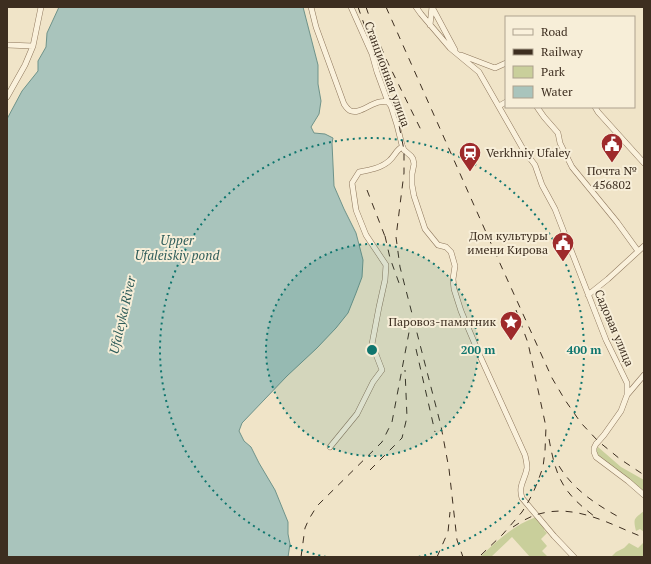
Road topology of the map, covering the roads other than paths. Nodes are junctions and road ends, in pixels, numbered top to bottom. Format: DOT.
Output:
graph roads {
  1 [pos="41,7"];
  2 [pos="310,7"];
  3 [pos="351,7"];
  4 [pos="416,7"];
  5 [pos="432,7"];
  6 [pos="430,25"];
  7 [pos="7,45"];
  8 [pos="32,46"];
  9 [pos="456,53"];
  10 [pos="505,63"];
  11 [pos="7,96"];
  12 [pos="388,102"];
  13 [pos="505,103"];
  14 [pos="499,106"];
  15 [pos="538,108"];
  16 [pos="596,108"];
  17 [pos="402,147"];
  18 [pos="644,163"];
  19 [pos="644,246"];
  20 [pos="638,251"];
  21 [pos="588,295"];
  22 [pos="644,375"];
  23 [pos="627,395"];
  24 [pos="330,447"];
  25 [pos="644,495"];
  26 [pos="574,557"];
  1 -- 8 [label="street"];
  2 -- 12 [label="street"];
  3 -- 12 [label="street, Станционная улица"];
  4 -- 6 [label="street, Садовая улица"];
  5 -- 6 [label="street"];
  5 -- 9 [label="street"];
  6 -- 9 [label="street, Садовая улица"];
  7 -- 8 [label="street"];
  8 -- 11 [label="street"];
  9 -- 10 [label="street"];
  9 -- 14 [label="street, Садовая улица"];
  12 -- 17 [label="street, Станционная улица"];
  13 -- 14 [label="street"];
  14 -- 21 [label="street, Садовая улица"];
  15 -- 20 [label="street"];
  16 -- 18 [label="street"];
  17 -- 24 [label="street"];
  17 -- 26 [label="street, Станционная улица"];
  19 -- 20 [label="street"];
  20 -- 21 [label="street"];
  21 -- 23 [label="street, Садовая улица"];
  22 -- 23 [label="street"];
  23 -- 25 [label="street"];
}
